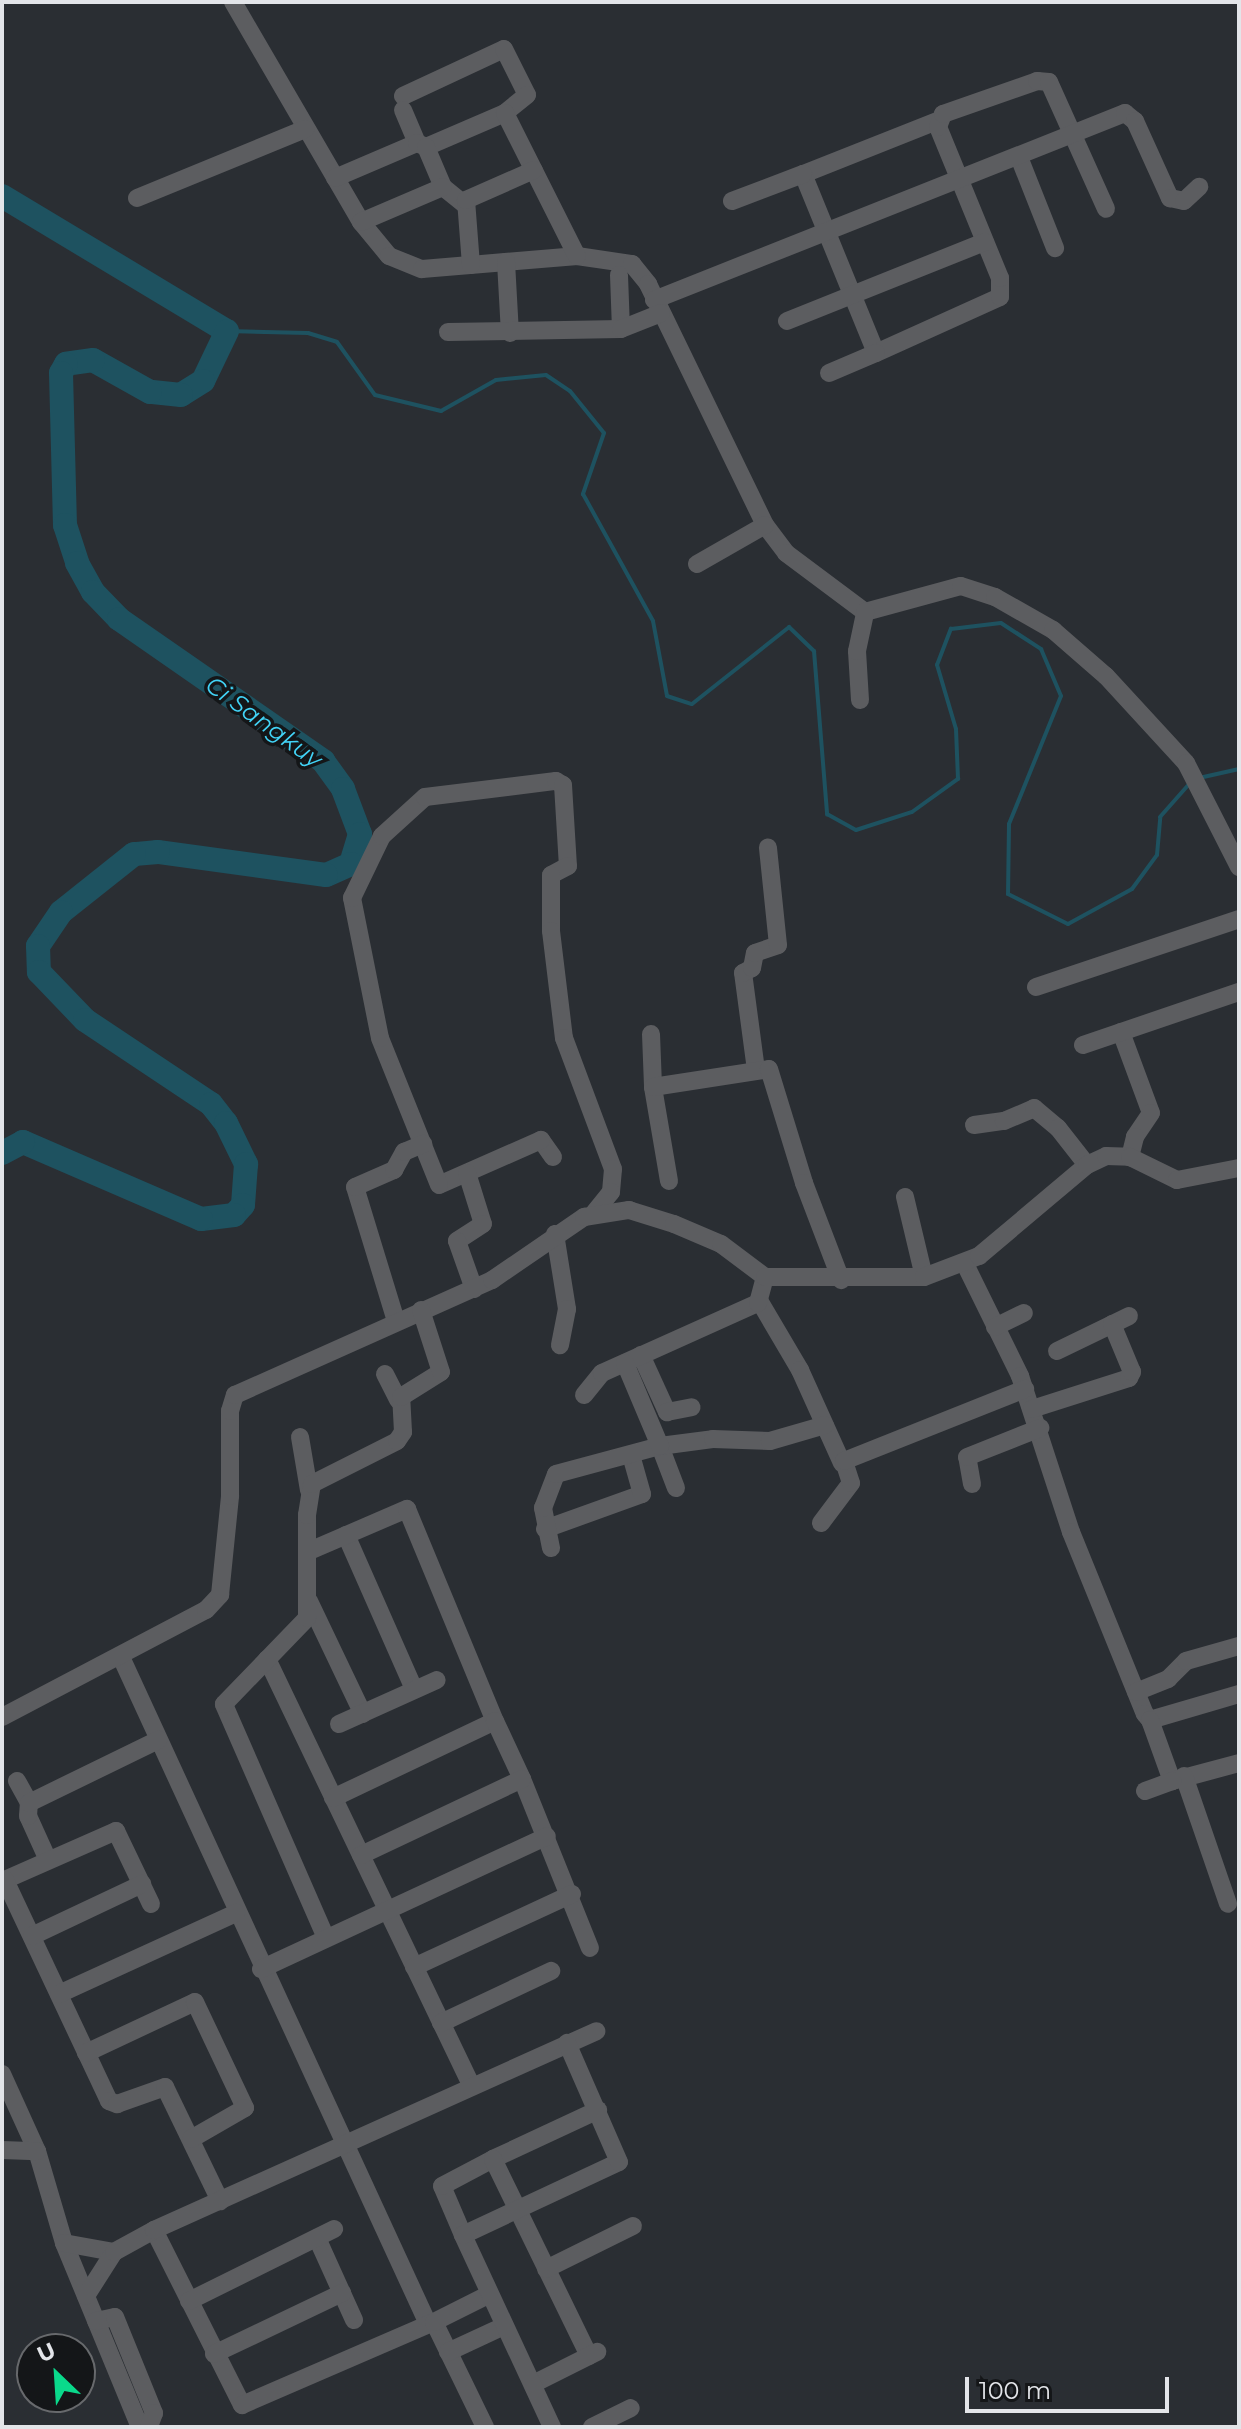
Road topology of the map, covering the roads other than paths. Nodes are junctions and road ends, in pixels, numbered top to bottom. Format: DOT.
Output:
graph roads {
  1 [pos="233,2"];
  2 [pos="505,113"];
  3 [pos="937,121"];
  4 [pos="305,129"];
  5 [pos="1076,134"];
  6 [pos="422,145"];
  7 [pos="1019,157"];
  8 [pos="534,170"];
  9 [pos="803,174"];
  10 [pos="335,178"];
  11 [pos="963,179"];
  12 [pos="443,187"];
  13 [pos="1199,187"];
  14 [pos="137,198"];
  15 [pos="732,201"];
  16 [pos="465,205"];
  17 [pos="1106,209"];
  18 [pos="361,222"];
  19 [pos="830,234"];
  20 [pos="985,242"];
  21 [pos="1055,248"];
  22 [pos="577,256"];
  23 [pos="506,262"];
  24 [pos="471,265"];
  25 [pos="619,275"];
  26 [pos="851,294"];
  27 [pos="658,306"];
  28 [pos="787,321"];
  29 [pos="621,329"];
  30 [pos="448,332"];
  31 [pos="510,333"];
  32 [pos="876,353"];
  33 [pos="829,373"];
  34 [pos="765,525"];
  35 [pos="697,564"];
  36 [pos="865,612"];
  37 [pos="860,700"];
  38 [pos="768,848"];
  39 [pos="1238,864"];
  40 [pos="1239,919"];
  41 [pos="1036,987"];
  42 [pos="1239,992"];
  43 [pos="1121,1032"];
  44 [pos="651,1034"];
  45 [pos="1083,1045"];
  46 [pos="756,1070"];
  47 [pos="653,1087"];
  48 [pos="974,1125"];
  49 [pos="423,1144"];
  50 [pos="1126,1155"];
  51 [pos="553,1157"];
  52 [pos="1087,1165"];
  53 [pos="1239,1168"];
  54 [pos="467,1173"];
  55 [pos="669,1181"];
  56 [pos="905,1197"];
  57 [pos="595,1212"];
  58 [pos="555,1234"];
  59 [pos="965,1264"];
  60 [pos="765,1277"];
  61 [pos="924,1277"];
  62 [pos="841,1280"];
  63 [pos="474,1289"];
  64 [pos="760,1302"];
  65 [pos="421,1310"];
  66 [pos="1024,1313"];
  67 [pos="1129,1316"];
  68 [pos="396,1321"];
  69 [pos="1112,1324"];
  70 [pos="995,1327"];
  71 [pos="560,1345"];
  72 [pos="1057,1351"];
  73 [pos="633,1359"];
  74 [pos="385,1374"];
  75 [pos="1025,1389"];
  76 [pos="584,1395"];
  77 [pos="398,1400"];
  78 [pos="692,1407"];
  79 [pos="1032,1409"];
  80 [pos="825,1425"];
  81 [pos="1040,1428"];
  82 [pos="300,1437"];
  83 [pos="660,1446"];
  84 [pos="631,1455"];
  85 [pos="842,1463"];
  86 [pos="972,1484"];
  87 [pos="676,1488"];
  88 [pos="309,1490"];
  89 [pos="821,1523"];
  90 [pos="545,1529"];
  91 [pos="346,1535"];
  92 [pos="551,1548"];
  93 [pos="307,1552"];
  94 [pos="309,1601"];
  95 [pos="1239,1646"];
  96 [pos="121,1657"];
  97 [pos="267,1659"];
  98 [pos="437,1680"];
  99 [pos="414,1689"];
  100 [pos="1136,1692"];
  101 [pos="1239,1694"];
  102 [pos="363,1714"];
  103 [pos="2,1717"];
  104 [pos="1150,1720"];
  105 [pos="495,1721"];
  106 [pos="339,1724"];
  107 [pos="158,1740"];
  108 [pos="1239,1763"];
  109 [pos="1178,1778"];
  110 [pos="522,1779"];
  111 [pos="17,1781"];
  112 [pos="1145,1791"];
  113 [pos="333,1798"];
  114 [pos="29,1803"];
  115 [pos="547,1836"];
  116 [pos="361,1855"];
  117 [pos="48,1860"];
  118 [pos="4,1877"];
  119 [pos="142,1884"];
  120 [pos="572,1894"];
  121 [pos="151,1904"];
  122 [pos="1228,1904"];
  123 [pos="387,1909"];
  124 [pos="236,1913"];
  125 [pos="32,1936"];
  126 [pos="326,1938"];
  127 [pos="590,1948"];
  128 [pos="414,1967"];
  129 [pos="261,1969"];
  130 [pos="551,1971"];
  131 [pos="59,1994"];
  132 [pos="441,2023"];
  133 [pos="596,2031"];
  134 [pos="567,2043"];
  135 [pos="86,2053"];
  136 [pos="2,2074"];
  137 [pos="472,2086"];
  138 [pos="598,2110"];
  139 [pos="191,2139"];
  140 [pos="345,2143"];
  141 [pos="2,2150"];
  142 [pos="37,2151"];
  143 [pos="493,2159"];
  144 [pos="220,2201"];
  145 [pos="520,2212"];
  146 [pos="633,2226"];
  147 [pos="334,2229"];
  148 [pos="154,2230"];
  149 [pos="463,2235"];
  150 [pos="317,2238"];
  151 [pos="64,2243"];
  152 [pos="114,2252"];
  153 [pos="546,2269"];
  154 [pos="342,2293"];
  155 [pos="488,2295"];
  156 [pos="86,2296"];
  157 [pos="189,2301"];
  158 [pos="354,2320"];
  159 [pos="96,2321"];
  160 [pos="431,2323"];
  161 [pos="504,2326"];
  162 [pos="448,2352"];
  163 [pos="214,2354"];
  164 [pos="533,2384"];
  165 [pos="631,2408"];
  166 [pos="140,2427"];
  167 [pos="149,2427"];
  168 [pos="485,2427"];
  169 [pos="552,2427"];
  170 [pos="592,2427"];
  1 -- 4 [label="street"];
  2 -- 6 [label="street"];
  2 -- 6 [label="street"];
  2 -- 8 [label="street"];
  3 -- 5 [label="street"];
  3 -- 9 [label="street"];
  3 -- 11 [label="street"];
  4 -- 10 [label="street"];
  4 -- 14 [label="street"];
  5 -- 7 [label="street"];
  5 -- 13 [label="street"];
  5 -- 17 [label="street"];
  6 -- 10 [label="street"];
  6 -- 12 [label="street"];
  7 -- 11 [label="street"];
  7 -- 21 [label="street"];
  8 -- 16 [label="street"];
  8 -- 22 [label="street"];
  9 -- 15 [label="street"];
  9 -- 19 [label="street"];
  10 -- 18 [label="street"];
  11 -- 19 [label="street"];
  11 -- 20 [label="street"];
  12 -- 16 [label="street"];
  12 -- 18 [label="street"];
  16 -- 24 [label="street"];
  18 -- 24 [label="street"];
  19 -- 26 [label="street"];
  19 -- 27 [label="street"];
  20 -- 26 [label="street"];
  20 -- 32 [label="street"];
  22 -- 23 [label="street"];
  22 -- 27 [label="street"];
  23 -- 24 [label="street"];
  23 -- 31 [label="street"];
  25 -- 29 [label="street"];
  26 -- 28 [label="street"];
  26 -- 32 [label="street"];
  27 -- 29 [label="street"];
  27 -- 34 [label="street"];
  29 -- 31 [label="street"];
  30 -- 31 [label="street"];
  32 -- 33 [label="street"];
  34 -- 35 [label="street"];
  34 -- 36 [label="street"];
  36 -- 37 [label="street"];
  36 -- 39 [label="street"];
  38 -- 46 [label="street"];
  40 -- 41 [label="street"];
  42 -- 43 [label="street"];
  43 -- 45 [label="street"];
  43 -- 50 [label="street"];
  44 -- 47 [label="street"];
  46 -- 47 [label="street"];
  46 -- 62 [label="street"];
  47 -- 55 [label="street"];
  48 -- 52 [label="street"];
  49 -- 54 [label="street"];
  49 -- 57 [label="street"];
  49 -- 68 [label="street"];
  50 -- 52 [label="street"];
  50 -- 53 [label="street"];
  51 -- 54 [label="street"];
  52 -- 59 [label="street"];
  54 -- 63 [label="street"];
  56 -- 61 [label="street"];
  57 -- 58 [label="street"];
  57 -- 60 [label="street"];
  58 -- 63 [label="street"];
  58 -- 71 [label="street"];
  59 -- 61 [label="street"];
  59 -- 70 [label="street"];
  60 -- 62 [label="street"];
  60 -- 64 [label="street"];
  61 -- 62 [label="street"];
  63 -- 65 [label="street"];
  64 -- 73 [label="street"];
  64 -- 80 [label="street"];
  65 -- 68 [label="street"];
  65 -- 77 [label="street"];
  66 -- 70 [label="street"];
  67 -- 69 [label="street"];
  68 -- 96 [label="street"];
  69 -- 72 [label="street"];
  69 -- 79 [label="street"];
  70 -- 75 [label="street"];
  73 -- 76 [label="street"];
  73 -- 78 [label="street"];
  73 -- 83 [label="street"];
  74 -- 77 [label="street"];
  75 -- 79 [label="street"];
  75 -- 85 [label="street"];
  77 -- 88 [label="street"];
  79 -- 81 [label="street"];
  80 -- 83 [label="street"];
  80 -- 85 [label="street"];
  81 -- 86 [label="street"];
  81 -- 100 [label="street"];
  82 -- 88 [label="street"];
  83 -- 84 [label="street"];
  83 -- 87 [label="street"];
  84 -- 90 [label="street"];
  84 -- 90 [label="street"];
  85 -- 89 [label="street"];
  88 -- 93 [label="street"];
  90 -- 92 [label="street"];
  91 -- 93 [label="street"];
  91 -- 99 [label="street"];
  91 -- 105 [label="street"];
  93 -- 94 [label="street"];
  94 -- 97 [label="street"];
  94 -- 102 [label="street"];
  95 -- 100 [label="street"];
  96 -- 103 [label="street"];
  96 -- 107 [label="street"];
  97 -- 113 [label="street"];
  97 -- 126 [label="street"];
  98 -- 99 [label="street"];
  99 -- 102 [label="street"];
  100 -- 104 [label="street"];
  101 -- 104 [label="street"];
  102 -- 106 [label="street"];
  104 -- 109 [label="street"];
  105 -- 110 [label="street"];
  105 -- 113 [label="street"];
  107 -- 114 [label="street"];
  107 -- 124 [label="street"];
  108 -- 109 [label="street"];
  109 -- 112 [label="street"];
  109 -- 122 [label="street"];
  110 -- 115 [label="street"];
  110 -- 116 [label="street"];
  111 -- 114 [label="street"];
  113 -- 116 [label="street"];
  114 -- 117 [label="street"];
  115 -- 120 [label="street"];
  115 -- 123 [label="street"];
  116 -- 123 [label="street"];
  117 -- 118 [label="street"];
  117 -- 119 [label="street"];
  118 -- 125 [label="street"];
  119 -- 121 [label="street"];
  119 -- 125 [label="street"];
  120 -- 127 [label="street"];
  120 -- 128 [label="street"];
  123 -- 126 [label="street"];
  123 -- 128 [label="street"];
  124 -- 129 [label="street"];
  124 -- 131 [label="street"];
  125 -- 131 [label="street"];
  126 -- 129 [label="street"];
  128 -- 132 [label="street"];
  129 -- 140 [label="street"];
  130 -- 132 [label="street"];
  131 -- 135 [label="street"];
  132 -- 137 [label="street"];
  133 -- 134 [label="street"];
  134 -- 137 [label="street"];
  134 -- 138 [label="street"];
  135 -- 139 [label="street"];
  135 -- 139 [label="street"];
  136 -- 142 [label="street"];
  137 -- 140 [label="street"];
  138 -- 143 [label="street"];
  138 -- 145 [label="street"];
  139 -- 144 [label="street"];
  140 -- 144 [label="street"];
  140 -- 160 [label="street"];
  141 -- 142 [label="street"];
  142 -- 151 [label="street"];
  143 -- 145 [label="street"];
  143 -- 149 [label="street"];
  144 -- 148 [label="street"];
  145 -- 149 [label="street"];
  145 -- 153 [label="street"];
  146 -- 153 [label="street"];
  147 -- 150 [label="street"];
  148 -- 152 [label="street"];
  148 -- 157 [label="street"];
  149 -- 155 [label="street"];
  150 -- 154 [label="street"];
  150 -- 157 [label="street"];
  151 -- 152 [label="street"];
  151 -- 156 [label="street"];
  152 -- 156 [label="street"];
  153 -- 164 [label="street"];
  154 -- 158 [label="street"];
  154 -- 163 [label="street"];
  155 -- 160 [label="street"];
  155 -- 161 [label="street"];
  156 -- 159 [label="street"];
  157 -- 163 [label="street"];
  159 -- 166 [label="street"];
  159 -- 167 [label="street"];
  160 -- 162 [label="street"];
  160 -- 163 [label="street"];
  161 -- 162 [label="street"];
  161 -- 164 [label="street"];
  162 -- 168 [label="street"];
  164 -- 169 [label="street"];
  165 -- 170 [label="street"];
}
